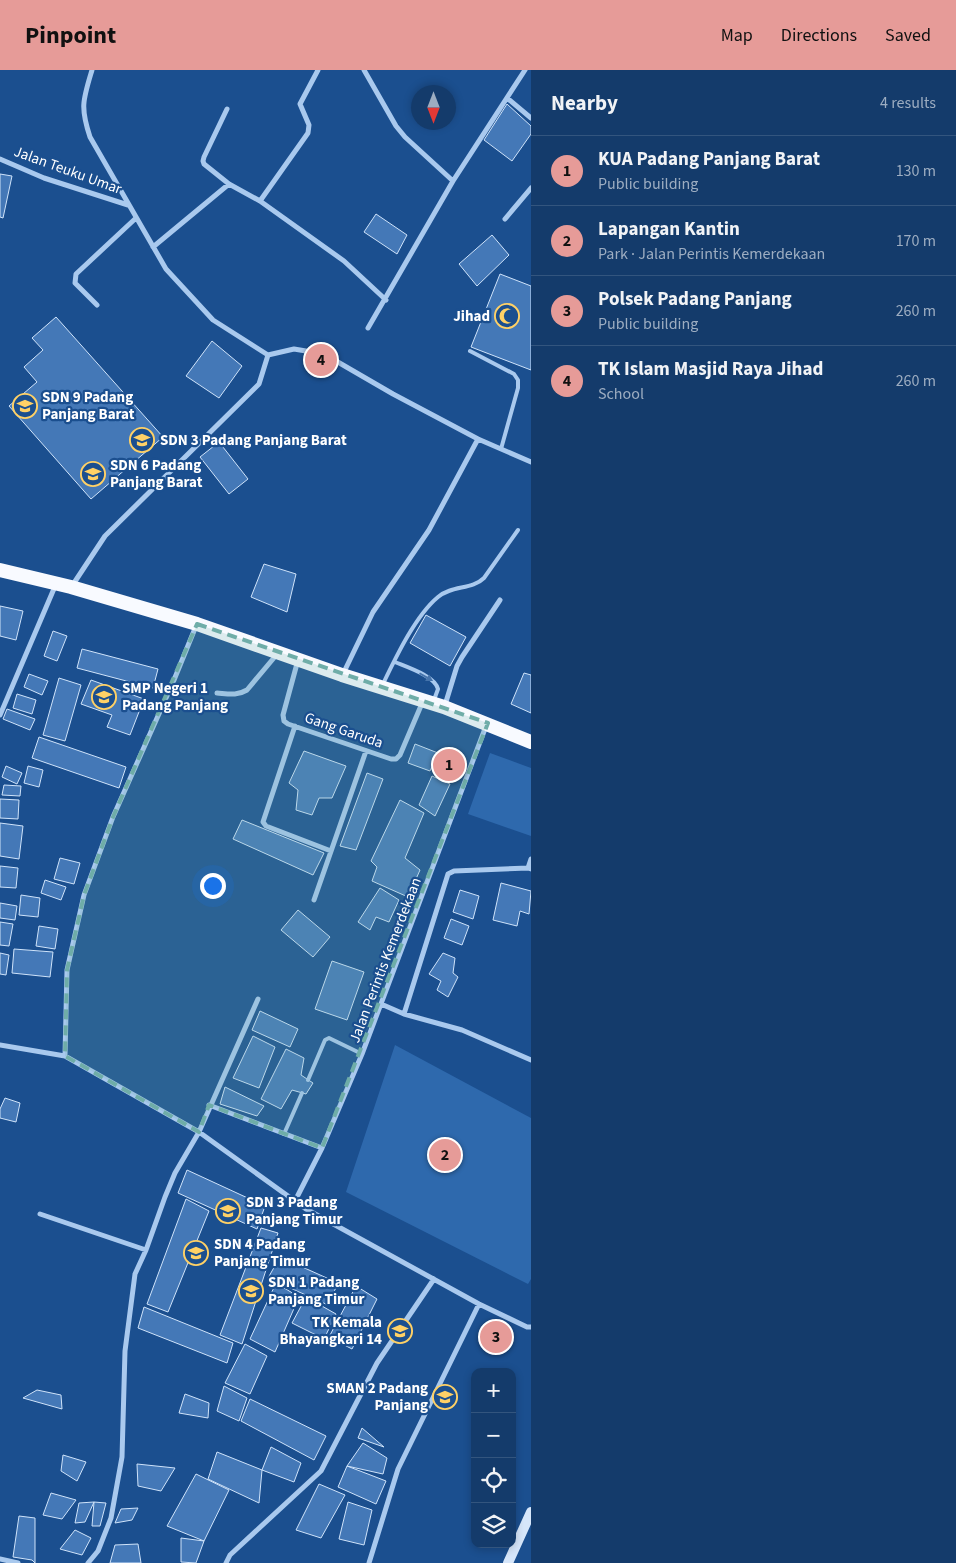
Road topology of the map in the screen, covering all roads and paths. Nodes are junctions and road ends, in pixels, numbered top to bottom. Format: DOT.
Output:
graph roads {
  1 [pos="92,70"];
  2 [pos="318,70"];
  3 [pos="364,70"];
  4 [pos="525,70"];
  5 [pos="507,98"];
  6 [pos="227,109"];
  7 [pos="531,118"];
  8 [pos="0,159"];
  9 [pos="453,181"];
  10 [pos="229,184"];
  11 [pos="531,188"];
  12 [pos="260,201"];
  13 [pos="128,205"];
  14 [pos="136,218"];
  15 [pos="505,219"];
  16 [pos="153,247"];
  17 [pos="386,300"];
  18 [pos="97,305"];
  19 [pos="368,328"];
  20 [pos="470,351"];
  21 [pos="268,354"];
  22 [pos="478,439"];
  23 [pos="501,449"];
  24 [pos="531,462"];
  25 [pos="518,530"];
  26 [pos="0,570"];
  27 [pos="56,584"];
  28 [pos="71,587"];
  29 [pos="500,600"];
  30 [pos="197,624"];
  31 [pos="278,653"];
  32 [pos="298,659"];
  33 [pos="395,662"];
  34 [pos="342,675"];
  35 [pos="381,687"];
  36 [pos="218,693"];
  37 [pos="433,704"];
  38 [pos="0,715"];
  39 [pos="488,723"];
  40 [pos="295,726"];
  41 [pos="531,742"];
  42 [pos="366,751"];
  43 [pos="331,851"];
  44 [pos="531,859"];
  45 [pos="530,869"];
  46 [pos="314,900"];
  47 [pos="258,999"];
  48 [pos="381,1004"];
  49 [pos="404,1014"];
  50 [pos="0,1045"];
  51 [pos="362,1054"];
  52 [pos="65,1056"];
  53 [pos="531,1060"];
  54 [pos="308,1080"];
  55 [pos="302,1093"];
  56 [pos="210,1105"];
  57 [pos="199,1132"];
  58 [pos="284,1134"];
  59 [pos="322,1148"];
  60 [pos="295,1201"];
  61 [pos="40,1214"];
  62 [pos="146,1250"];
  63 [pos="434,1279"];
  64 [pos="479,1304"];
  65 [pos="531,1327"];
  66 [pos="531,1512"];
  67 [pos="0,1559"];
  68 [pos="18,1563"];
  69 [pos="88,1563"];
  70 [pos="226,1563"];
  71 [pos="369,1563"];
  72 [pos="508,1563"];
  1 -- 13 [label="street"];
  2 -- 12 [label="street"];
  3 -- 9 [label="street"];
  4 -- 5 [label="street"];
  5 -- 7 [label="street"];
  5 -- 9 [label="street"];
  6 -- 10 [label="street"];
  8 -- 13 [label="street, Jalan Teuku Umar"];
  9 -- 17 [label="street"];
  10 -- 12 [label="street"];
  10 -- 16 [label="street"];
  11 -- 15 [label="street"];
  12 -- 17 [label="street"];
  13 -- 14 [label="street"];
  14 -- 16 [label="street"];
  14 -- 18 [label="street"];
  16 -- 21 [label="street"];
  17 -- 19 [label="street"];
  20 -- 23 [label="lane"];
  21 -- 22 [label="street"];
  21 -- 28 [label="street"];
  22 -- 23 [label="street"];
  22 -- 34 [label="street"];
  23 -- 24 [label="street"];
  25 -- 33 [label="lane"];
  26 -- 27 [label="highway"];
  27 -- 28 [label="highway"];
  27 -- 38 [label="street"];
  28 -- 30 [label="highway"];
  29 -- 37 [label="street"];
  30 -- 31 [label="highway"];
  30 -- 52 [label="street"];
  31 -- 32 [label="highway"];
  31 -- 36 [label="street"];
  32 -- 34 [label="highway"];
  32 -- 40 [label="street, Gang Garuda"];
  33 -- 35 [label="lane"];
  33 -- 37 [label="lane, one-way"];
  34 -- 35 [label="highway"];
  35 -- 37 [label="highway"];
  37 -- 39 [label="highway"];
  37 -- 42 [label="street, Gang Garuda"];
  39 -- 41 [label="highway"];
  39 -- 48 [label="street, Jalan Perintis Kemerdekaan"];
  40 -- 42 [label="street, Gang Garuda"];
  40 -- 43 [label="street"];
  42 -- 43 [label="street"];
  43 -- 46 [label="street"];
  44 -- 45 [label="street"];
  45 -- 49 [label="street"];
  47 -- 56 [label="street"];
  48 -- 49 [label="street"];
  48 -- 51 [label="street, Jalan Perintis Kemerdekaan"];
  49 -- 53 [label="street"];
  50 -- 52 [label="street"];
  51 -- 54 [label="lane"];
  51 -- 59 [label="street, Jalan Perintis Kemerdekaan"];
  52 -- 57 [label="street"];
  55 -- 58 [label="lane"];
  56 -- 57 [label="street"];
  56 -- 58 [label="street"];
  57 -- 60 [label="street"];
  57 -- 62 [label="street"];
  58 -- 59 [label="street"];
  59 -- 60 [label="street, Jalan Perintis Kemerdekaan"];
  60 -- 63 [label="street"];
  61 -- 62 [label="street"];
  62 -- 69 [label="street"];
  63 -- 64 [label="street"];
  63 -- 70 [label="street"];
  64 -- 65 [label="street"];
  64 -- 71 [label="street"];
  66 -- 72 [label="main road"];
  67 -- 68 [label="street"];
}
